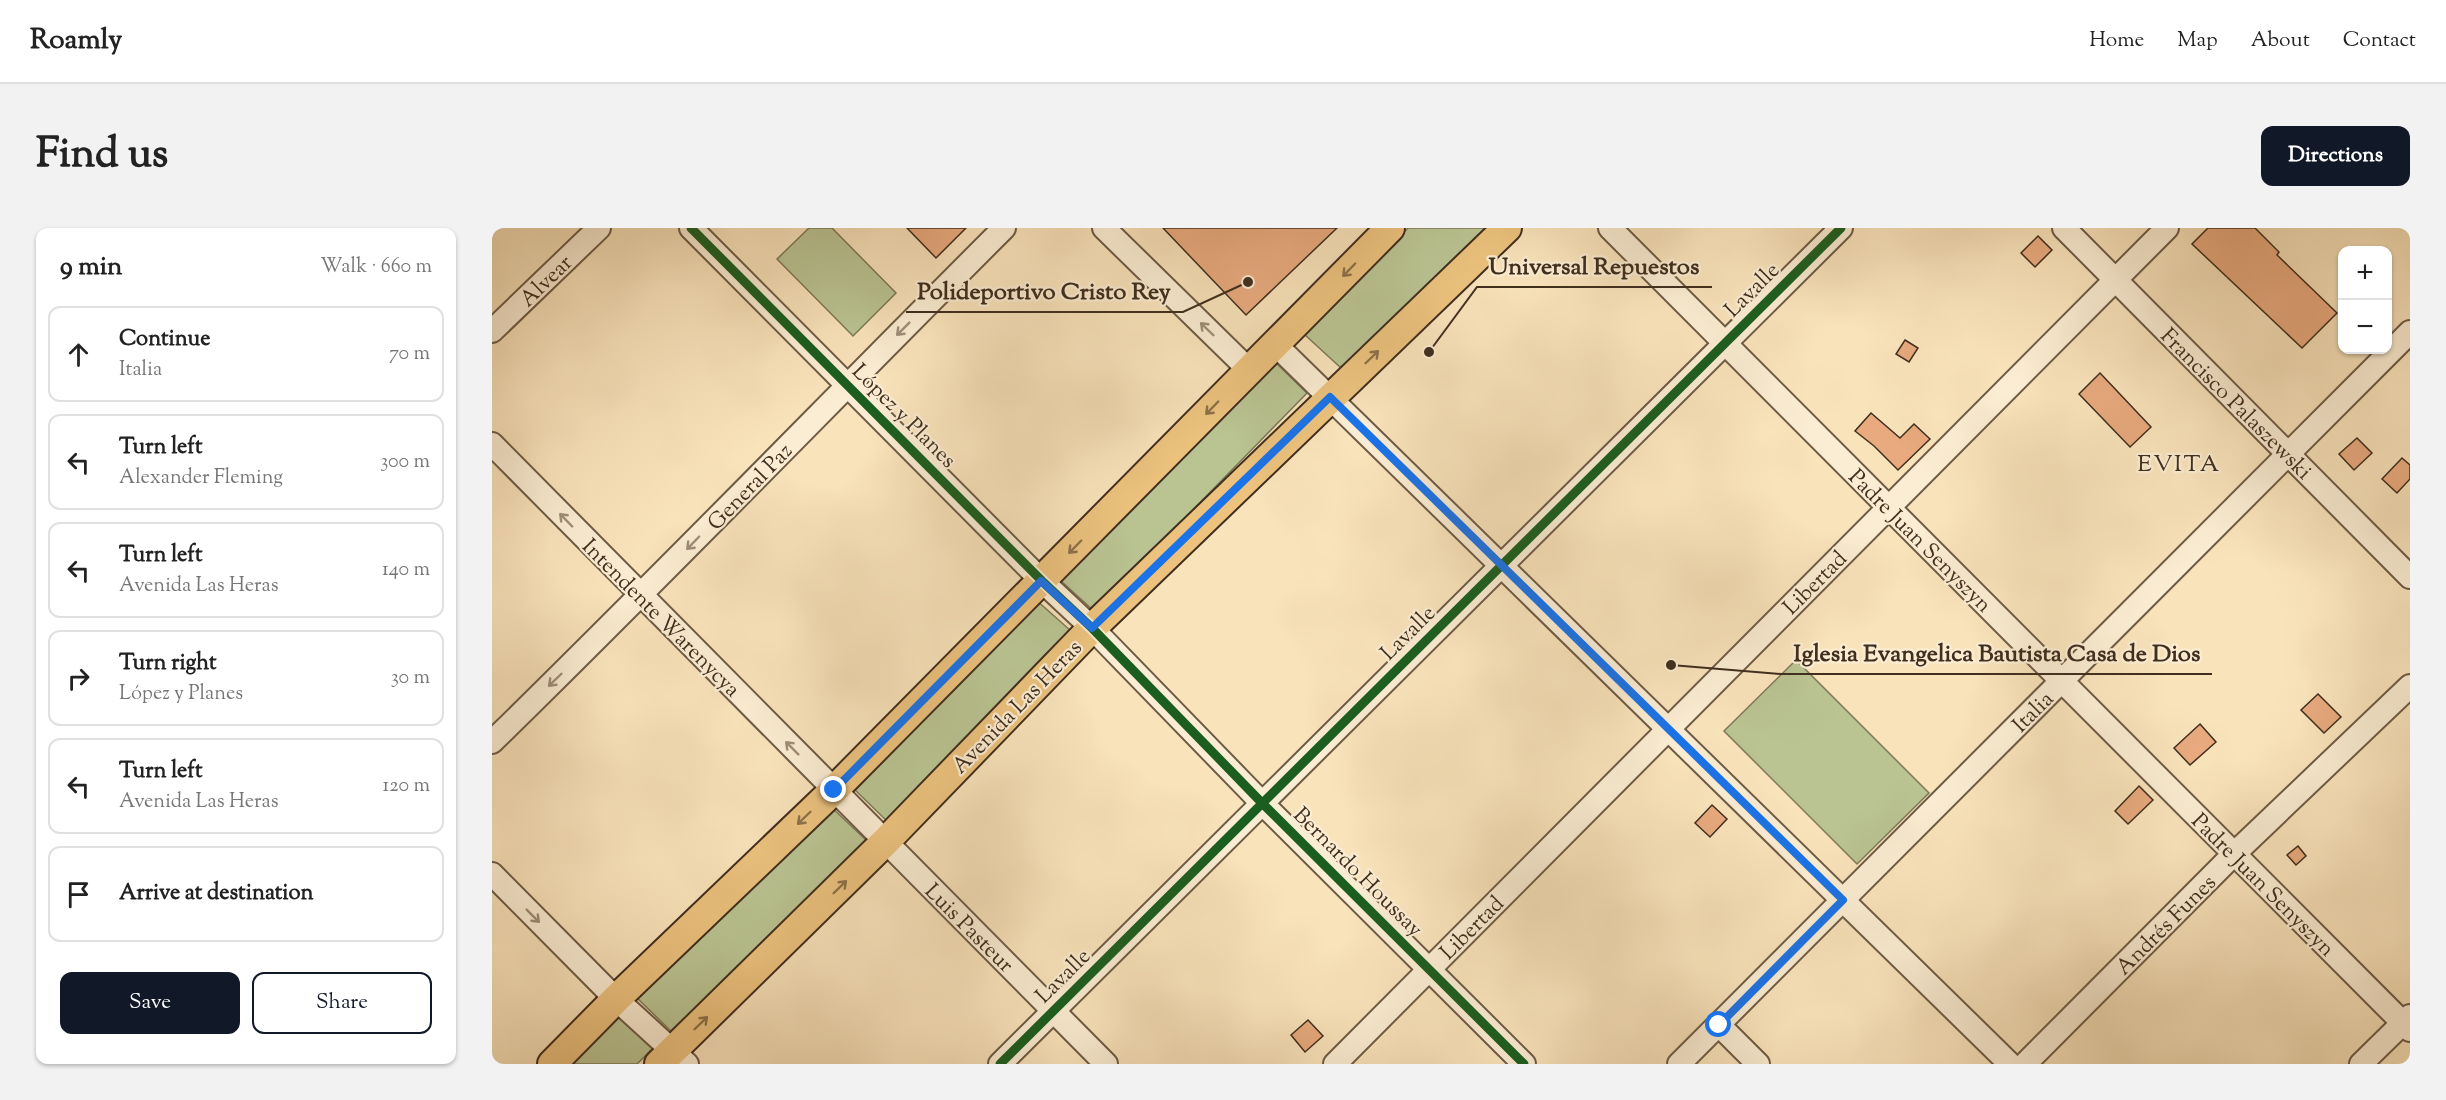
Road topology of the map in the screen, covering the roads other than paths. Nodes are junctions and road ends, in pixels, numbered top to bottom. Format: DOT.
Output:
graph roads {
  1 [pos="599,228"];
  2 [pos="691,228"];
  3 [pos="1004,228"];
  4 [pos="1104,228"];
  5 [pos="1390,228"];
  6 [pos="1507,228"];
  7 [pos="1610,228"];
  8 [pos="1841,228"];
  9 [pos="2064,228"];
  10 [pos="2167,228"];
  11 [pos="2115,280"];
  12 [pos="492,331"];
  13 [pos="2410,332"];
  14 [pos="1725,343"];
  15 [pos="1276,345"];
  16 [pos="1249,370"];
  17 [pos="847,384"];
  18 [pos="1330,397"];
  19 [pos="492,444"];
  20 [pos="2288,454"];
  21 [pos="1889,508"];
  22 [pos="1502,565"];
  23 [pos="2410,577"];
  24 [pos="1041,581"];
  25 [pos="641,596"];
  26 [pos="1092,628"];
  27 [pos="2062,681"];
  28 [pos="2410,686"];
  29 [pos="1669,728"];
  30 [pos="492,742"];
  31 [pos="834,790"];
  32 [pos="1262,803"];
  33 [pos="886,842"];
  34 [pos="2234,854"];
  35 [pos="492,874"];
  36 [pos="1843,900"];
  37 [pos="1429,969"];
  38 [pos="616,999"];
  39 [pos="1053,1011"];
  40 [pos="2408,1023"];
  41 [pos="1719,1025"];
  42 [pos="673,1059"];
  43 [pos="552,1064"];
  44 [pos="1000,1064"];
  45 [pos="1106,1064"];
  46 [pos="1335,1064"];
  47 [pos="1524,1064"];
  48 [pos="1679,1064"];
  49 [pos="1758,1064"];
  50 [pos="2010,1064"];
  51 [pos="2025,1064"];
  52 [pos="2361,1064"];
  1 -- 12 [label="street, Alvear"];
  2 -- 17 [label="street, López y Planes"];
  3 -- 17 [label="street, General Paz, one-way"];
  16 -- 4 [label="street, one-way"];
  5 -- 15 [label="main road, one-way"];
  18 -- 6 [label="main road, Avenida Las Heras, one-way"];
  7 -- 14 [label="street, Padre Juan Senyszyn"];
  8 -- 14 [label="street, Lavalle"];
  9 -- 11 [label="street, Francisco Palaszewski"];
  10 -- 11 [label="street, Libertad"];
  11 -- 20 [label="street, Francisco Palaszewski"];
  11 -- 21 [label="street, Libertad"];
  13 -- 20 [label="street, Italia"];
  14 -- 21 [label="street, Padre Juan Senyszyn"];
  14 -- 22 [label="street, Lavalle"];
  15 -- 16 [label="main road"];
  15 -- 18 [label="street"];
  16 -- 24 [label="main road, one-way"];
  17 -- 24 [label="street, López y Planes"];
  17 -- 25 [label="street, General Paz, one-way"];
  18 -- 22 [label="street"];
  18 -- 26 [label="main road, Avenida Las Heras"];
  25 -- 19 [label="street, Intendente Warenycya, one-way"];
  20 -- 23 [label="street, Francisco Palaszewski"];
  20 -- 27 [label="street, Italia"];
  21 -- 27 [label="street, Padre Juan Senyszyn"];
  21 -- 29 [label="street, Libertad"];
  22 -- 29 [label="street"];
  22 -- 32 [label="street, Lavalle"];
  24 -- 26 [label="street, López y Planes"];
  24 -- 31 [label="main road"];
  25 -- 30 [label="street, General Paz, one-way"];
  31 -- 25 [label="street, Intendente Warenycya, one-way"];
  26 -- 32 [label="street, Bernardo Houssay"];
  26 -- 33 [label="main road, Avenida Las Heras"];
  27 -- 34 [label="street, Padre Juan Senyszyn"];
  27 -- 36 [label="street, Italia"];
  28 -- 34 [label="street, Andrés Funes"];
  29 -- 36 [label="street"];
  29 -- 37 [label="street, Libertad"];
  31 -- 33 [label="street, Luis Pasteur"];
  31 -- 38 [label="main road, one-way"];
  32 -- 37 [label="street, Bernardo Houssay"];
  32 -- 39 [label="street, Lavalle"];
  33 -- 39 [label="street, Luis Pasteur"];
  42 -- 33 [label="main road, Avenida Las Heras, one-way"];
  34 -- 40 [label="street, Padre Juan Senyszyn"];
  34 -- 51 [label="street, Andrés Funes"];
  35 -- 38 [label="street, one-way"];
  36 -- 41 [label="street, Italia"];
  36 -- 50 [label="street"];
  37 -- 46 [label="street, Libertad"];
  37 -- 47 [label="street, Bernardo Houssay"];
  38 -- 42 [label="street"];
  38 -- 43 [label="main road"];
  39 -- 44 [label="street, Lavalle"];
  39 -- 45 [label="street, Luis Pasteur"];
  40 -- 52 [label="street"];
  41 -- 48 [label="street, Italia"];
  41 -- 49 [label="street"];
}
